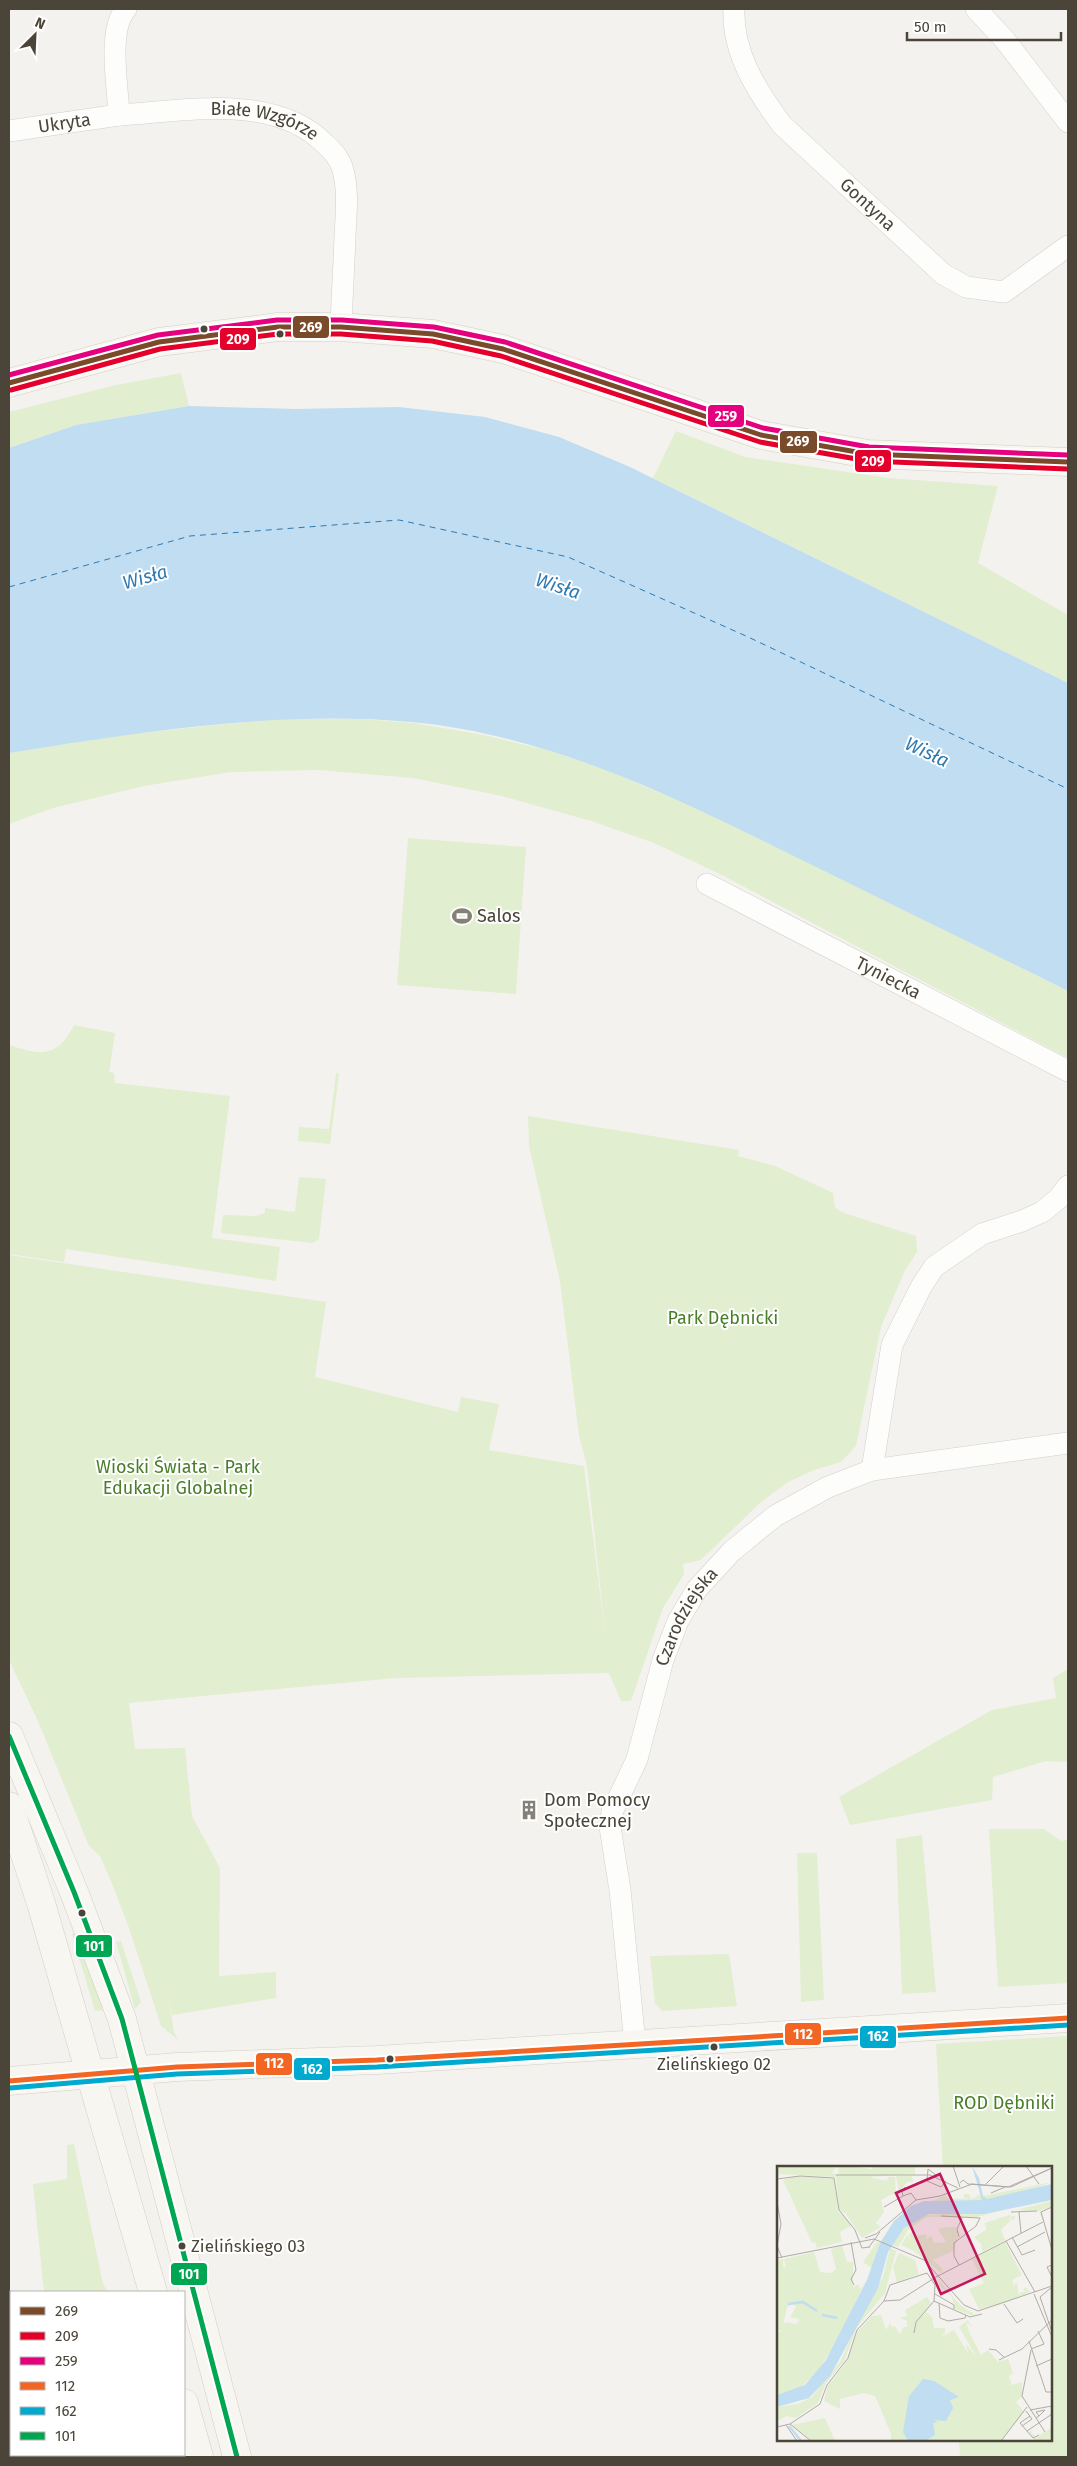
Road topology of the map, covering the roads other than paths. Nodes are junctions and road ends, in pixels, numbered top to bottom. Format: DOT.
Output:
graph roads {
  1 [pos="126,9"];
  2 [pos="734,9"];
  3 [pos="976,9"];
  4 [pos="119,114"];
  5 [pos="1068,122"];
  6 [pos="9,131"];
  7 [pos="1068,246"];
  8 [pos="341,327"];
  9 [pos="9,383"];
  10 [pos="1068,462"];
  11 [pos="707,884"];
  12 [pos="1068,1071"];
  13 [pos="1068,1186"];
  14 [pos="1068,1443"];
  15 [pos="872,1470"];
  16 [pos="9,1736"];
  17 [pos="9,1806"];
  18 [pos="1068,2018"];
  19 [pos="635,2044"];
  20 [pos="135,2070"];
  21 [pos="91,2074"];
  22 [pos="9,2081"];
  23 [pos="153,2291"];
  24 [pos="185,2407"];
  25 [pos="199,2457"];
  26 [pos="237,2457"];
  1 -- 4 [label="street"];
  2 -- 7 [label="street, Gontyna"];
  3 -- 5 [label="street"];
  4 -- 6 [label="street, Ukryta"];
  4 -- 8 [label="street, Białe Wzgórze"];
  8 -- 9 [label="street"];
  8 -- 10 [label="street"];
  11 -- 12 [label="street, Tyniecka"];
  13 -- 15 [label="street"];
  14 -- 15 [label="street, Czarodziejska"];
  15 -- 19 [label="street, Czarodziejska"];
  16 -- 20 [label="street"];
  17 -- 21 [label="street"];
  18 -- 19 [label="street"];
  19 -- 20 [label="street"];
  20 -- 21 [label="street"];
  20 -- 26 [label="street"];
  21 -- 22 [label="street"];
  21 -- 23 [label="street"];
  24 -- 25 [label="street"];
}
